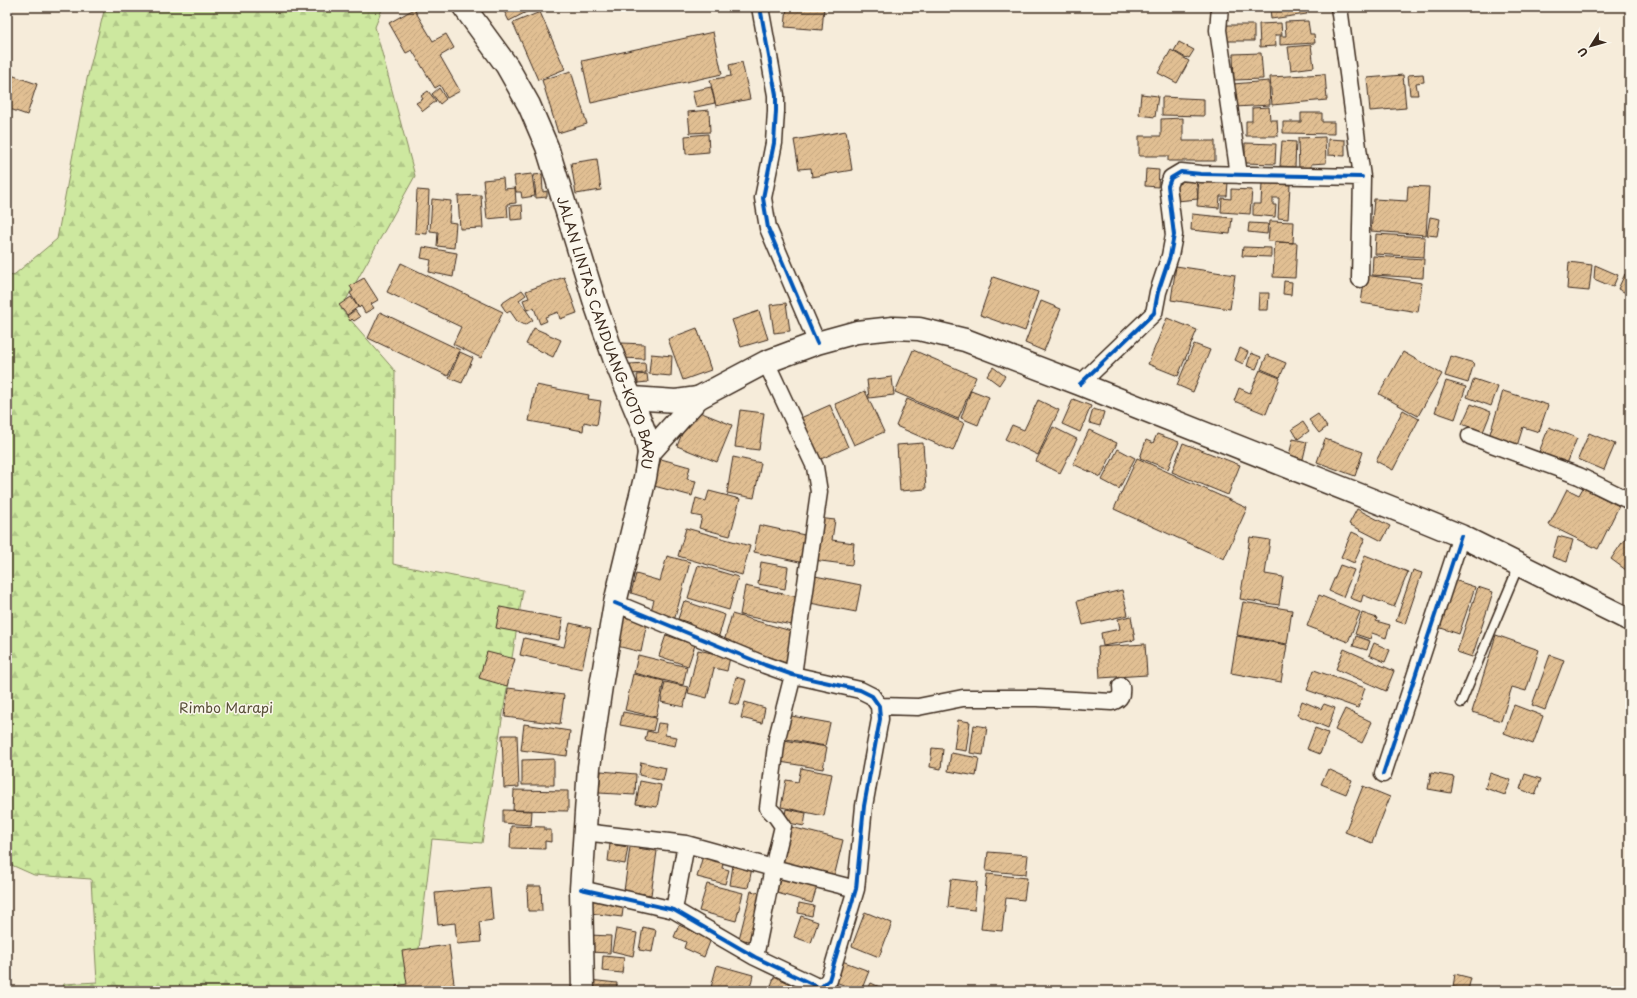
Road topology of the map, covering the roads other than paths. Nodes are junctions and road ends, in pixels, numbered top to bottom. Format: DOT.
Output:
graph roads {
  1 [pos="464,7"];
  2 [pos="760,7"];
  3 [pos="1220,7"];
  4 [pos="1339,7"];
  5 [pos="1239,174"];
  6 [pos="1362,177"];
  7 [pos="1360,278"];
  8 [pos="818,343"];
  9 [pos="766,362"];
  10 [pos="1080,384"];
  11 [pos="632,398"];
  12 [pos="698,398"];
  13 [pos="1470,436"];
  14 [pos="649,453"];
  15 [pos="1630,501"];
  16 [pos="1461,536"];
  17 [pos="1519,565"];
  18 [pos="615,603"];
  19 [pos="1629,618"];
  20 [pos="793,675"];
  21 [pos="1121,686"];
  22 [pos="1461,703"];
  23 [pos="879,706"];
  24 [pos="1383,774"];
  25 [pos="584,832"];
  26 [pos="686,844"];
  27 [pos="773,868"];
  28 [pos="581,889"];
  29 [pos="856,889"];
  30 [pos="674,910"];
  31 [pos="755,957"];
  32 [pos="583,991"];
  1 -- 11 [label="main road, JALAN LINTAS CANDUANG-KOTO BARU"];
  2 -- 8 [label="street"];
  3 -- 5 [label="street"];
  4 -- 6 [label="street"];
  5 -- 6 [label="street"];
  5 -- 10 [label="street"];
  6 -- 7 [label="street"];
  8 -- 9 [label="main road"];
  8 -- 10 [label="main road"];
  9 -- 12 [label="main road"];
  9 -- 20 [label="street"];
  10 -- 16 [label="main road"];
  11 -- 12 [label="main road"];
  11 -- 14 [label="main road, JALAN LINTAS CANDUANG-KOTO BARU"];
  12 -- 14 [label="main road"];
  13 -- 15 [label="street"];
  14 -- 18 [label="main road, JALAN LINTAS CANDUANG-KOTO BARU"];
  16 -- 17 [label="main road"];
  16 -- 24 [label="street"];
  17 -- 19 [label="main road"];
  17 -- 22 [label="lane"];
  18 -- 20 [label="street"];
  18 -- 25 [label="main road, JALAN LINTAS CANDUANG-KOTO BARU"];
  20 -- 23 [label="street"];
  20 -- 27 [label="street"];
  21 -- 23 [label="street"];
  23 -- 29 [label="street"];
  25 -- 26 [label="street"];
  25 -- 28 [label="main road, JALAN LINTAS CANDUANG-KOTO BARU"];
  26 -- 27 [label="street"];
  26 -- 30 [label="street"];
  27 -- 29 [label="street"];
  27 -- 31 [label="street"];
  28 -- 30 [label="street"];
  28 -- 32 [label="main road, JALAN LINTAS CANDUANG-KOTO BARU"];
  29 -- 31 [label="street"];
  30 -- 31 [label="street"];
}
